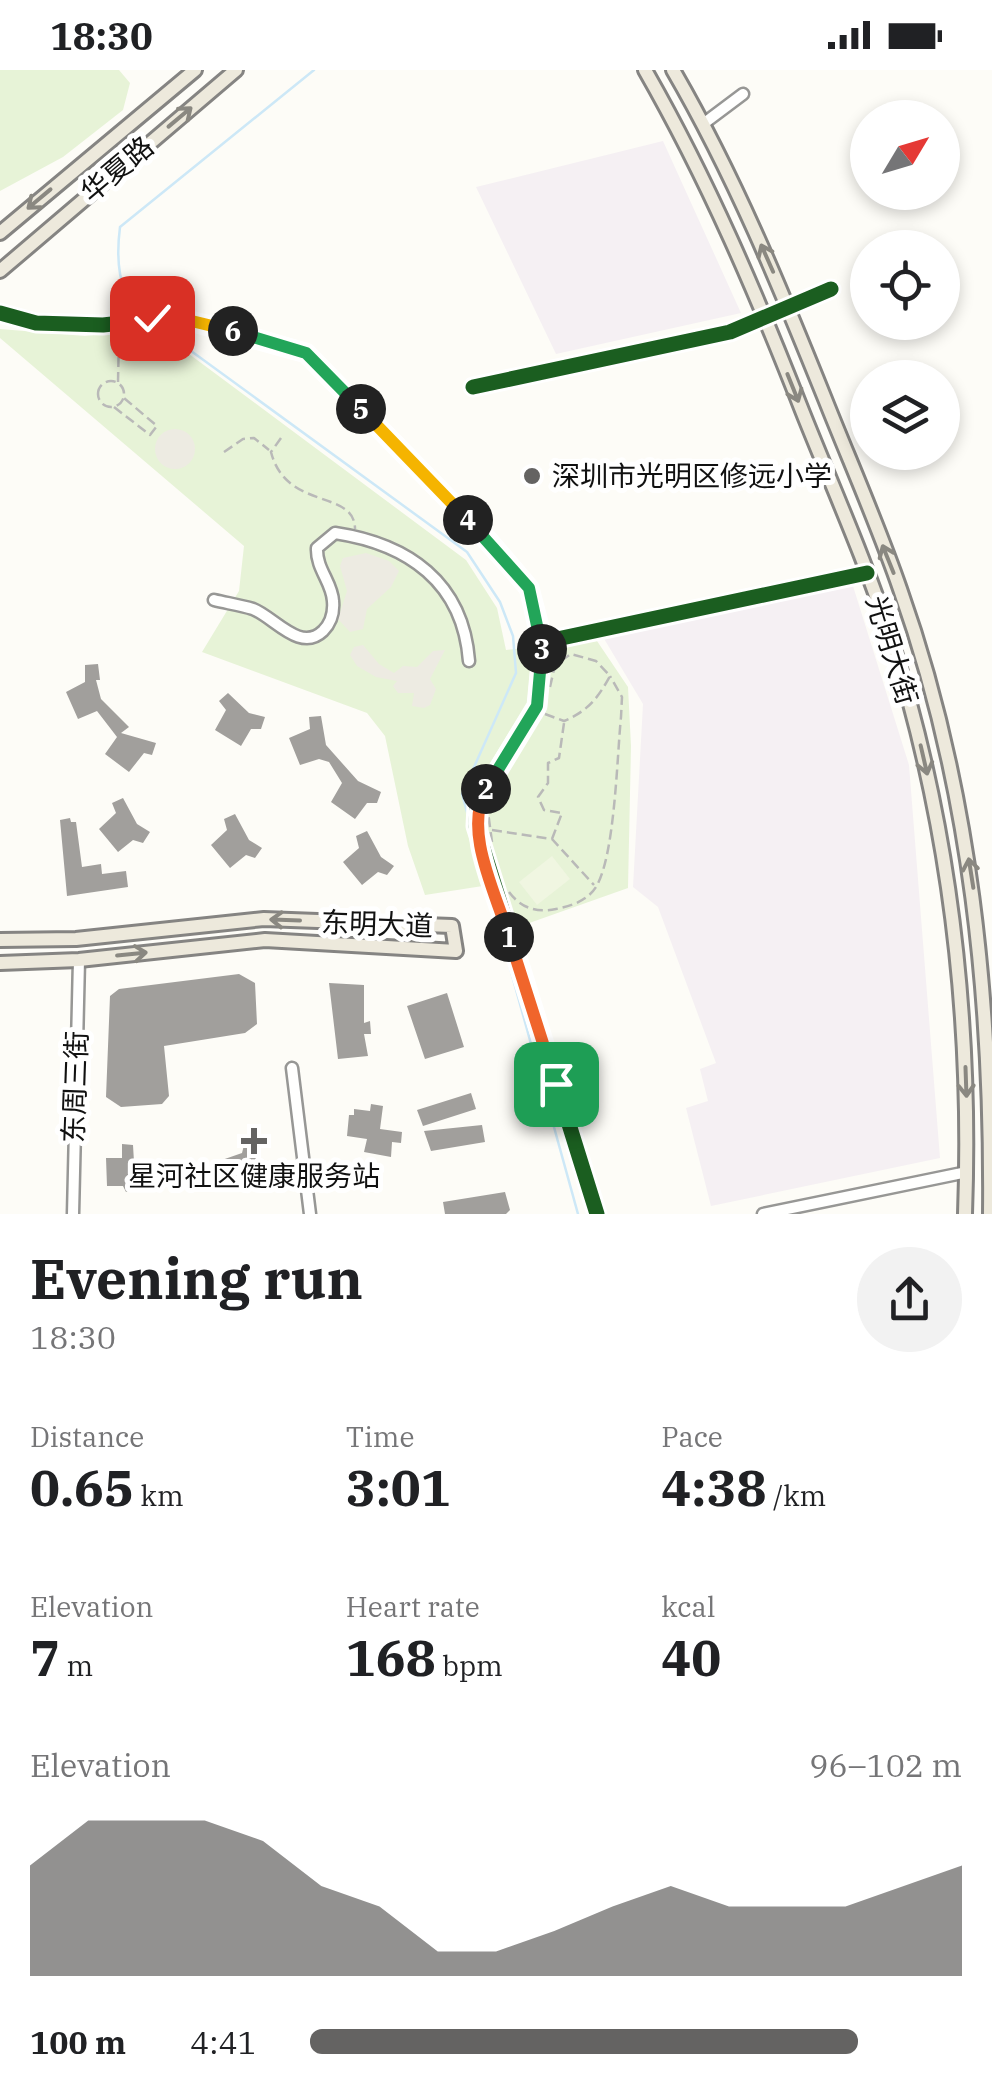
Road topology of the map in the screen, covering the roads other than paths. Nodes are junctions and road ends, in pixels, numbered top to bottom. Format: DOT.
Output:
graph roads {
  1 [pos="195,70"];
  2 [pos="236,70"];
  3 [pos="644,70"];
  4 [pos="673,70"];
  5 [pos="743,94"];
  6 [pos="703,124"];
  7 [pos="0,233"];
  8 [pos="0,271"];
  9 [pos="831,289"];
  10 [pos="789,310"];
  11 [pos="0,313"];
  12 [pos="766,319"];
  13 [pos="473,387"];
  14 [pos="867,572"];
  15 [pos="214,600"];
  16 [pos="543,642"];
  17 [pos="469,660"];
  18 [pos="0,940"];
  19 [pos="79,960"];
  20 [pos="0,963"];
  21 [pos="991,1054"];
  22 [pos="292,1068"];
  23 [pos="967,1172"];
  24 [pos="73,1214"];
  25 [pos="310,1214"];
  26 [pos="597,1214"];
  27 [pos="762,1214"];
  28 [pos="966,1214"];
  29 [pos="990,1214"];
  1 -- 7 [label="main road, 华夏路, one-way"];
  8 -- 2 [label="main road, 华夏路, one-way"];
  3 -- 12 [label="main road, 光明大街"];
  4 -- 6 [label="main road, 光明大街"];
  5 -- 6 [label="street"];
  10 -- 6 [label="main road, 光明大街, one-way"];
  9 -- 10 [label="street"];
  10 -- 12 [label="street"];
  21 -- 10 [label="main road, 光明大街, one-way"];
  11 -- 16 [label="street"];
  12 -- 13 [label="street"];
  12 -- 14 [label="main road, 光明大街, one-way"];
  14 -- 16 [label="street"];
  14 -- 23 [label="main road, 光明大街, one-way"];
  15 -- 17 [label="street"];
  16 -- 26 [label="street"];
  19 -- 18 [label="main road, 东明大道, one-way"];
  19 -- 20 [label="main road, 东明大道"];
  19 -- 24 [label="street, 东周三街"];
  21 -- 29 [label="main road, 光明大街"];
  22 -- 25 [label="street"];
  23 -- 27 [label="street"];
  23 -- 28 [label="main road, 光明大街"];
}
